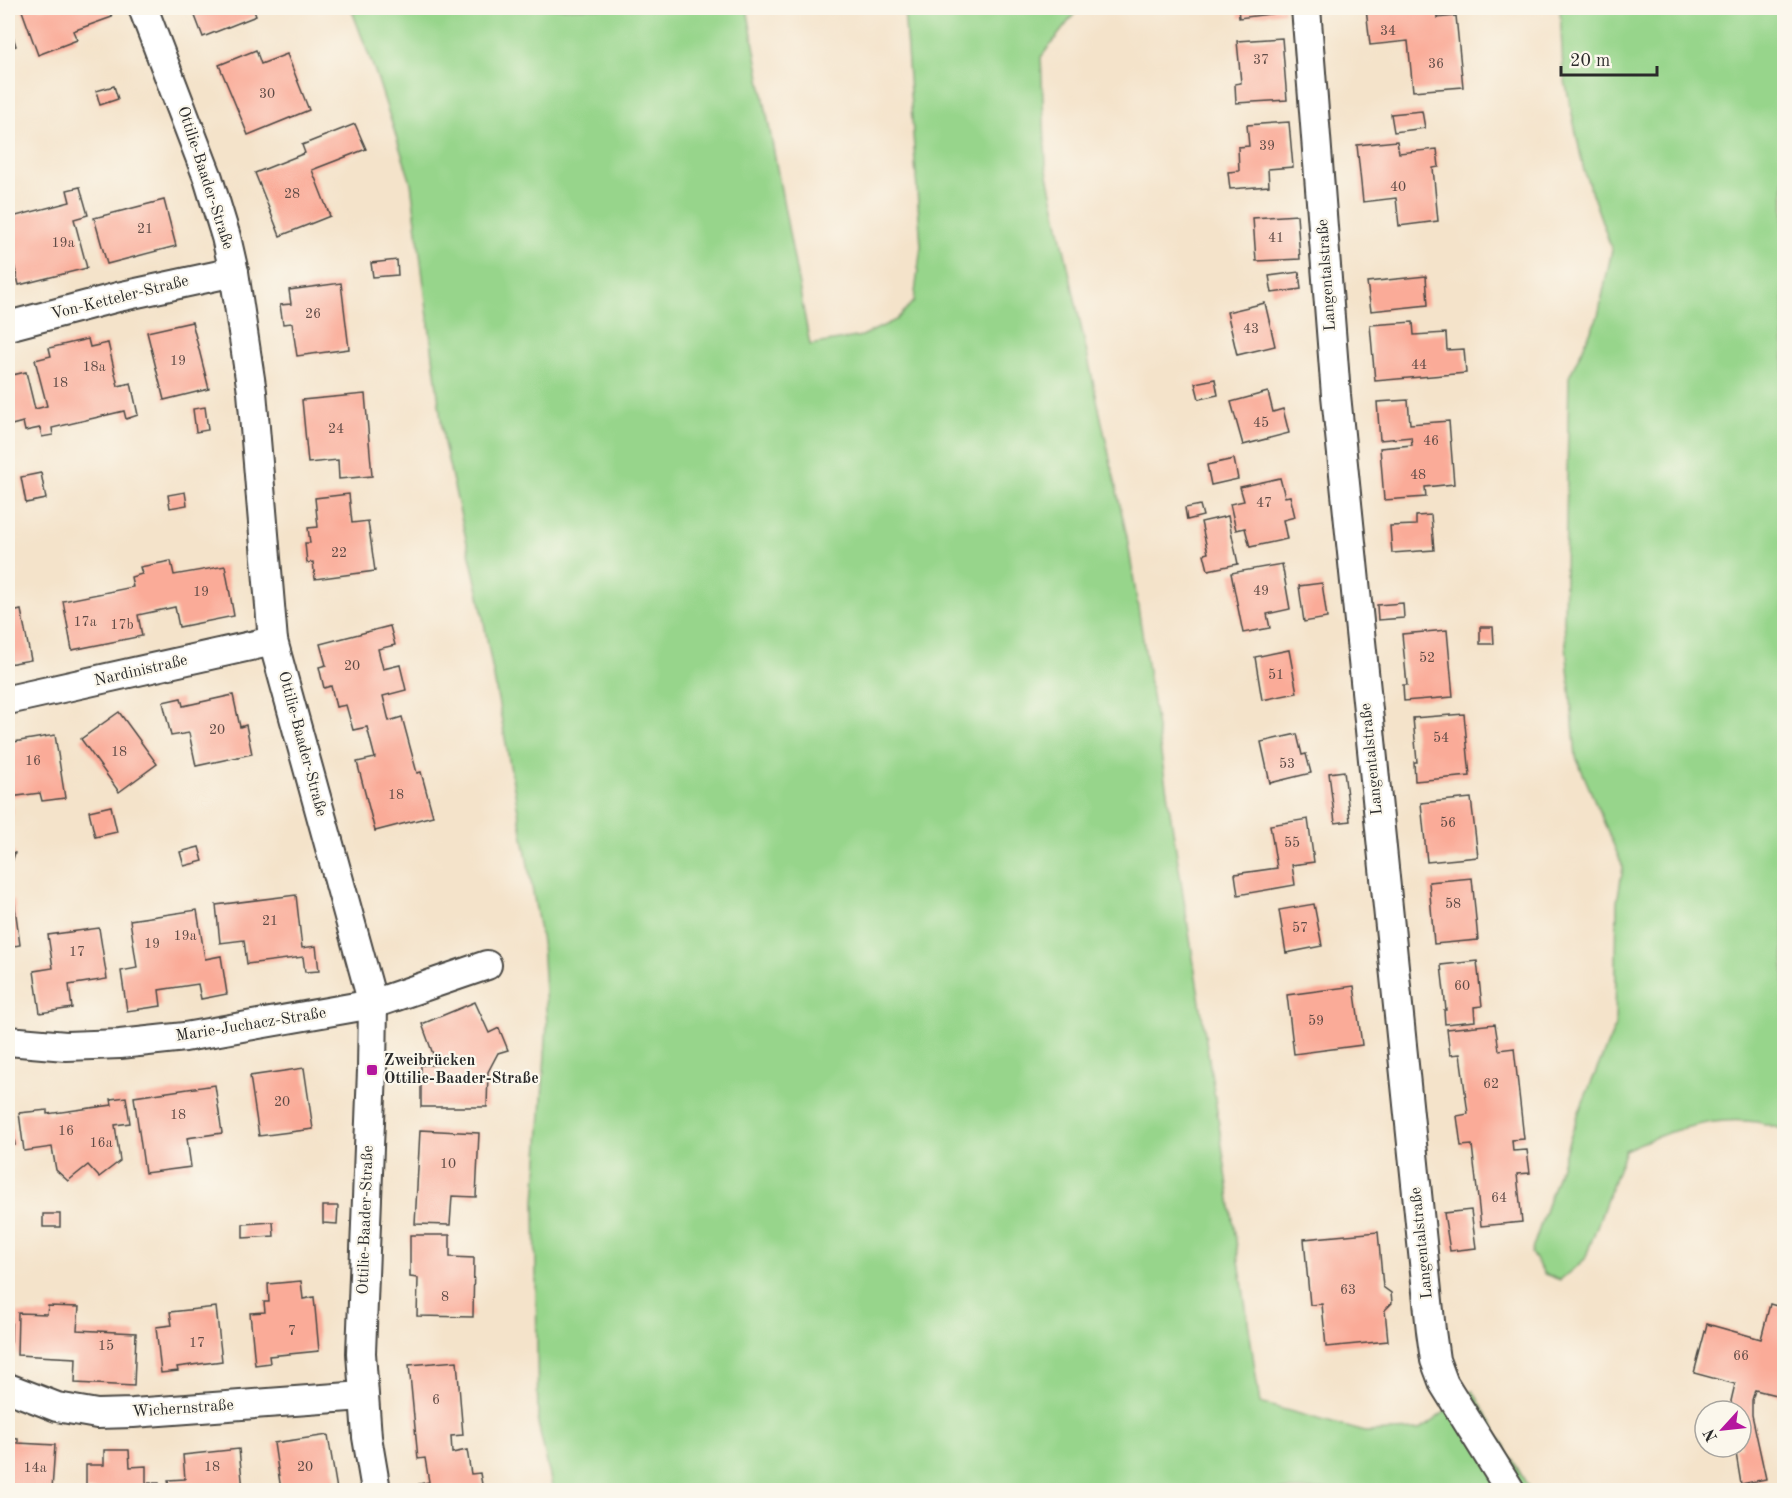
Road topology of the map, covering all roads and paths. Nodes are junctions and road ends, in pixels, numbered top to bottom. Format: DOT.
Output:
graph roads {
  1 [pos="143,8"];
  2 [pos="1306,8"];
  3 [pos="234,272"];
  4 [pos="8,326"];
  5 [pos="273,641"];
  6 [pos="8,700"];
  7 [pos="487,965"];
  8 [pos="373,1004"];
  9 [pos="8,1041"];
  10 [pos="8,1388"];
  11 [pos="363,1396"];
  12 [pos="376,1491"];
  13 [pos="1510,1491"];
  1 -- 3 [label="street, Ottilie-Baader-Straße"];
  2 -- 13 [label="street, Langentalstraße"];
  3 -- 4 [label="street, Von-Ketteler-Straße"];
  3 -- 5 [label="street, Ottilie-Baader-Straße"];
  5 -- 6 [label="street, Nardinistraße"];
  5 -- 8 [label="street, Ottilie-Baader-Straße"];
  7 -- 8 [label="street, Marie-Juchacz-Straße"];
  8 -- 9 [label="street, Marie-Juchacz-Straße"];
  8 -- 11 [label="street, Ottilie-Baader-Straße"];
  10 -- 11 [label="street, Wichernstraße"];
  11 -- 12 [label="street, Ottilie-Baader-Straße"];
}
